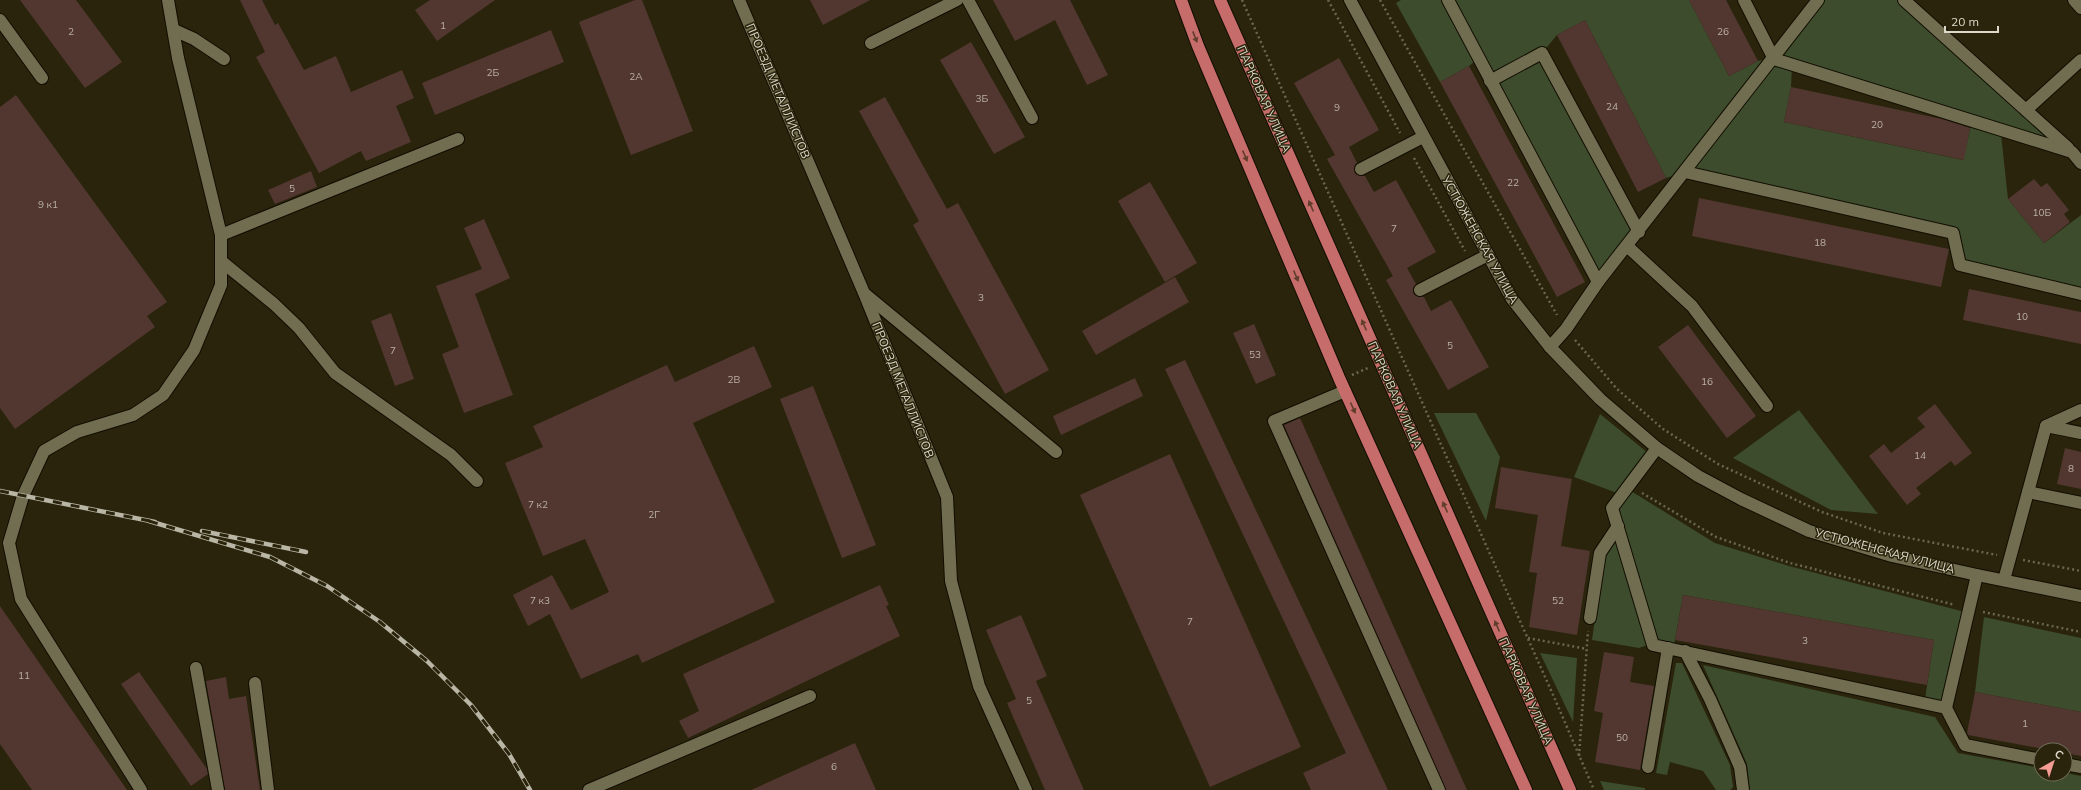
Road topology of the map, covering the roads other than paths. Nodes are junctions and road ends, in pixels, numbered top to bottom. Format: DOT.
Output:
graph roads {
  1 [pos="168,0"];
  2 [pos="739,0"];
  3 [pos="957,0"];
  4 [pos="968,0"];
  5 [pos="1181,0"];
  6 [pos="1220,0"];
  7 [pos="1350,0"];
  8 [pos="1448,0"];
  9 [pos="1744,0"];
  10 [pos="1818,0"];
  11 [pos="1904,0"];
  12 [pos="2074,0"];
  13 [pos="2081,8"];
  14 [pos="0,20"];
  15 [pos="174,30"];
  16 [pos="871,42"];
  17 [pos="224,59"];
  18 [pos="1774,59"];
  19 [pos="2081,60"];
  20 [pos="42,78"];
  21 [pos="1490,81"];
  22 [pos="2026,110"];
  23 [pos="1032,118"];
  24 [pos="1423,137"];
  25 [pos="458,138"];
  26 [pos="2072,152"];
  27 [pos="2081,163"];
  28 [pos="1361,169"];
  29 [pos="1685,172"];
  30 [pos="1638,232"];
  31 [pos="221,235"];
  32 [pos="1627,246"];
  33 [pos="1488,255"];
  34 [pos="221,261"];
  35 [pos="1598,282"];
  36 [pos="1420,290"];
  37 [pos="864,293"];
  38 [pos="2081,294"];
  39 [pos="1550,347"];
  40 [pos="1345,391"];
  41 [pos="1767,406"];
  42 [pos="2081,410"];
  43 [pos="2046,426"];
  44 [pos="2081,433"];
  45 [pos="1657,448"];
  46 [pos="1056,452"];
  47 [pos="477,481"];
  48 [pos="2028,492"];
  49 [pos="2081,503"];
  50 [pos="1618,526"];
  51 [pos="1977,575"];
  52 [pos="2004,580"];
  53 [pos="2081,596"];
  54 [pos="1590,618"];
  55 [pos="1668,648"];
  56 [pos="1685,651"];
  57 [pos="196,668"];
  58 [pos="255,682"];
  59 [pos="810,696"];
  60 [pos="1946,708"];
  61 [pos="2033,758"];
  62 [pos="1648,766"];
  63 [pos="141,790"];
  64 [pos="218,790"];
  65 [pos="268,790"];
  66 [pos="589,790"];
  67 [pos="1026,790"];
  68 [pos="1439,790"];
  69 [pos="1526,790"];
  70 [pos="1570,790"];
  71 [pos="1743,790"];
  1 -- 15 [label="street"];
  2 -- 37 [label="street, ПРОЕЗД МЕТАЛЛИСТОВ"];
  3 -- 16 [label="street"];
  4 -- 23 [label="street"];
  5 -- 40 [label="main road, one-way"];
  70 -- 6 [label="main road, ПАРКОВАЯ УЛИЦА, one-way"];
  7 -- 24 [label="street, УСТЮЖЕНСКАЯ УЛИЦА"];
  8 -- 21 [label="street"];
  9 -- 18 [label="street"];
  10 -- 18 [label="street"];
  11 -- 22 [label="street"];
  12 -- 13 [label="street"];
  14 -- 20 [label="street"];
  15 -- 17 [label="street"];
  15 -- 31 [label="street"];
  18 -- 26 [label="street"];
  18 -- 29 [label="street"];
  19 -- 22 [label="street"];
  21 -- 30 [label="street"];
  21 -- 35 [label="street"];
  22 -- 26 [label="street"];
  24 -- 28 [label="street"];
  24 -- 33 [label="street, УСТЮЖЕНСКАЯ УЛИЦА"];
  25 -- 31 [label="street"];
  26 -- 27 [label="street"];
  29 -- 30 [label="street"];
  29 -- 38 [label="street"];
  30 -- 32 [label="street"];
  31 -- 34 [label="street"];
  32 -- 35 [label="street"];
  32 -- 41 [label="street"];
  33 -- 36 [label="street"];
  33 -- 39 [label="street, УСТЮЖЕНСКАЯ УЛИЦА"];
  34 -- 47 [label="street"];
  34 -- 63 [label="street"];
  35 -- 39 [label="street"];
  37 -- 46 [label="street"];
  37 -- 67 [label="street, ПРОЕЗД МЕТАЛЛИСТОВ"];
  39 -- 45 [label="street, УСТЮЖЕНСКАЯ УЛИЦА"];
  40 -- 68 [label="street"];
  40 -- 69 [label="main road, one-way"];
  42 -- 43 [label="street"];
  43 -- 44 [label="street"];
  43 -- 48 [label="street"];
  45 -- 50 [label="street"];
  45 -- 51 [label="street, УСТЮЖЕНСКАЯ УЛИЦА"];
  48 -- 49 [label="street"];
  48 -- 52 [label="street"];
  50 -- 54 [label="street"];
  50 -- 55 [label="street"];
  51 -- 52 [label="street, УСТЮЖЕНСКАЯ УЛИЦА"];
  51 -- 60 [label="street"];
  52 -- 53 [label="street, УСТЮЖЕНСКАЯ УЛИЦА"];
  55 -- 56 [label="street"];
  55 -- 62 [label="street"];
  56 -- 60 [label="street"];
  56 -- 71 [label="street"];
  57 -- 64 [label="street"];
  58 -- 65 [label="street"];
  59 -- 66 [label="street"];
  60 -- 61 [label="street"];
}
